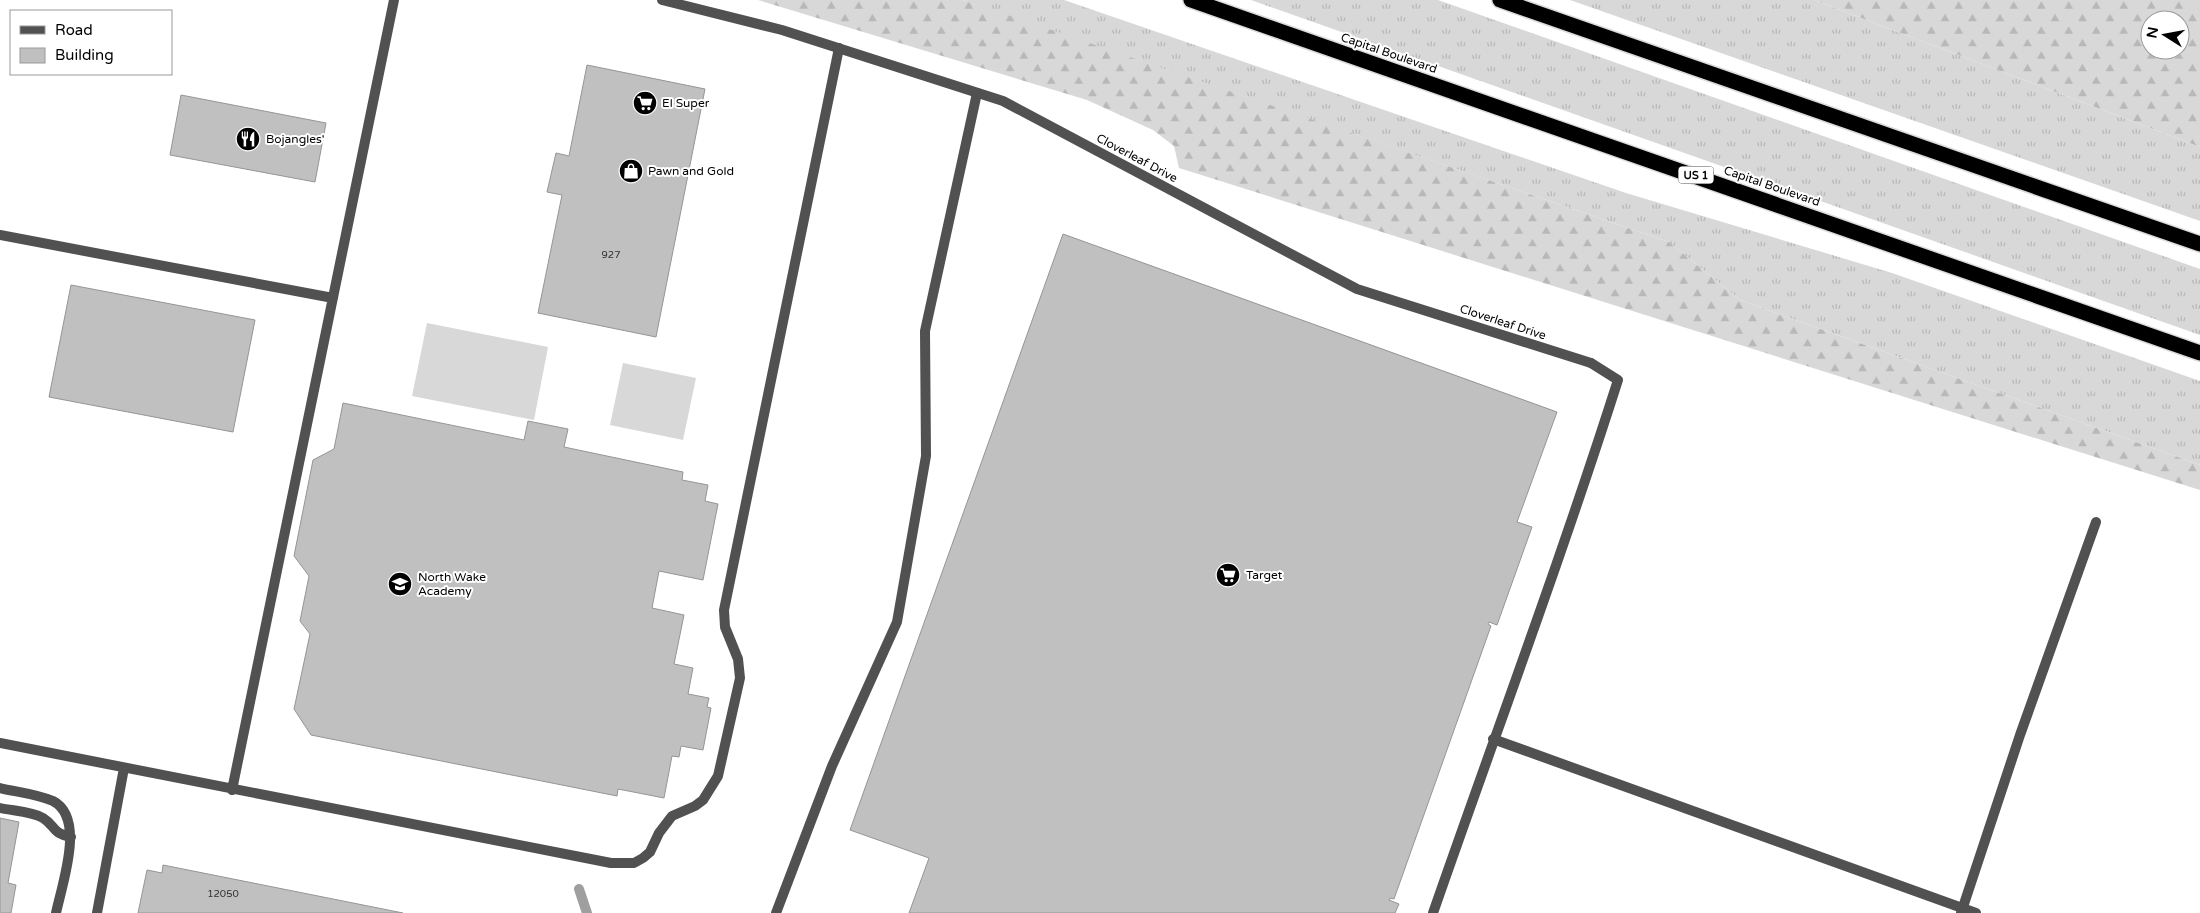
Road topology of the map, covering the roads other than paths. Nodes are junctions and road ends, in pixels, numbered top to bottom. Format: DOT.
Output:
graph roads {
  1 [pos="394,0"];
  2 [pos="662,0"];
  3 [pos="1191,0"];
  4 [pos="1500,0"];
  5 [pos="838,48"];
  6 [pos="977,93"];
  7 [pos="0,235"];
  8 [pos="2200,244"];
  9 [pos="333,298"];
  10 [pos="2200,353"];
  11 [pos="2096,522"];
  12 [pos="1493,739"];
  13 [pos="0,743"];
  14 [pos="124,768"];
  15 [pos="0,788"];
  16 [pos="232,790"];
  17 [pos="0,808"];
  18 [pos="71,837"];
  19 [pos="1962,911"];
  20 [pos="56,913"];
  21 [pos="97,913"];
  22 [pos="776,913"];
  23 [pos="1433,913"];
  24 [pos="1976,913"];
  1 -- 9 [label="street"];
  2 -- 5 [label="street, Cloverleaf Drive"];
  3 -- 10 [label="highway, Capital Boulevard / US 1"];
  4 -- 8 [label="highway"];
  5 -- 6 [label="street, Cloverleaf Drive"];
  5 -- 16 [label="street"];
  6 -- 12 [label="street, Cloverleaf Drive"];
  6 -- 22 [label="street"];
  7 -- 9 [label="street"];
  9 -- 16 [label="street"];
  11 -- 19 [label="street"];
  12 -- 19 [label="street"];
  12 -- 23 [label="street"];
  13 -- 14 [label="street"];
  14 -- 16 [label="street"];
  14 -- 21 [label="street"];
  15 -- 18 [label="street"];
  17 -- 18 [label="street"];
  18 -- 20 [label="street"];
  19 -- 24 [label="street"];
}
